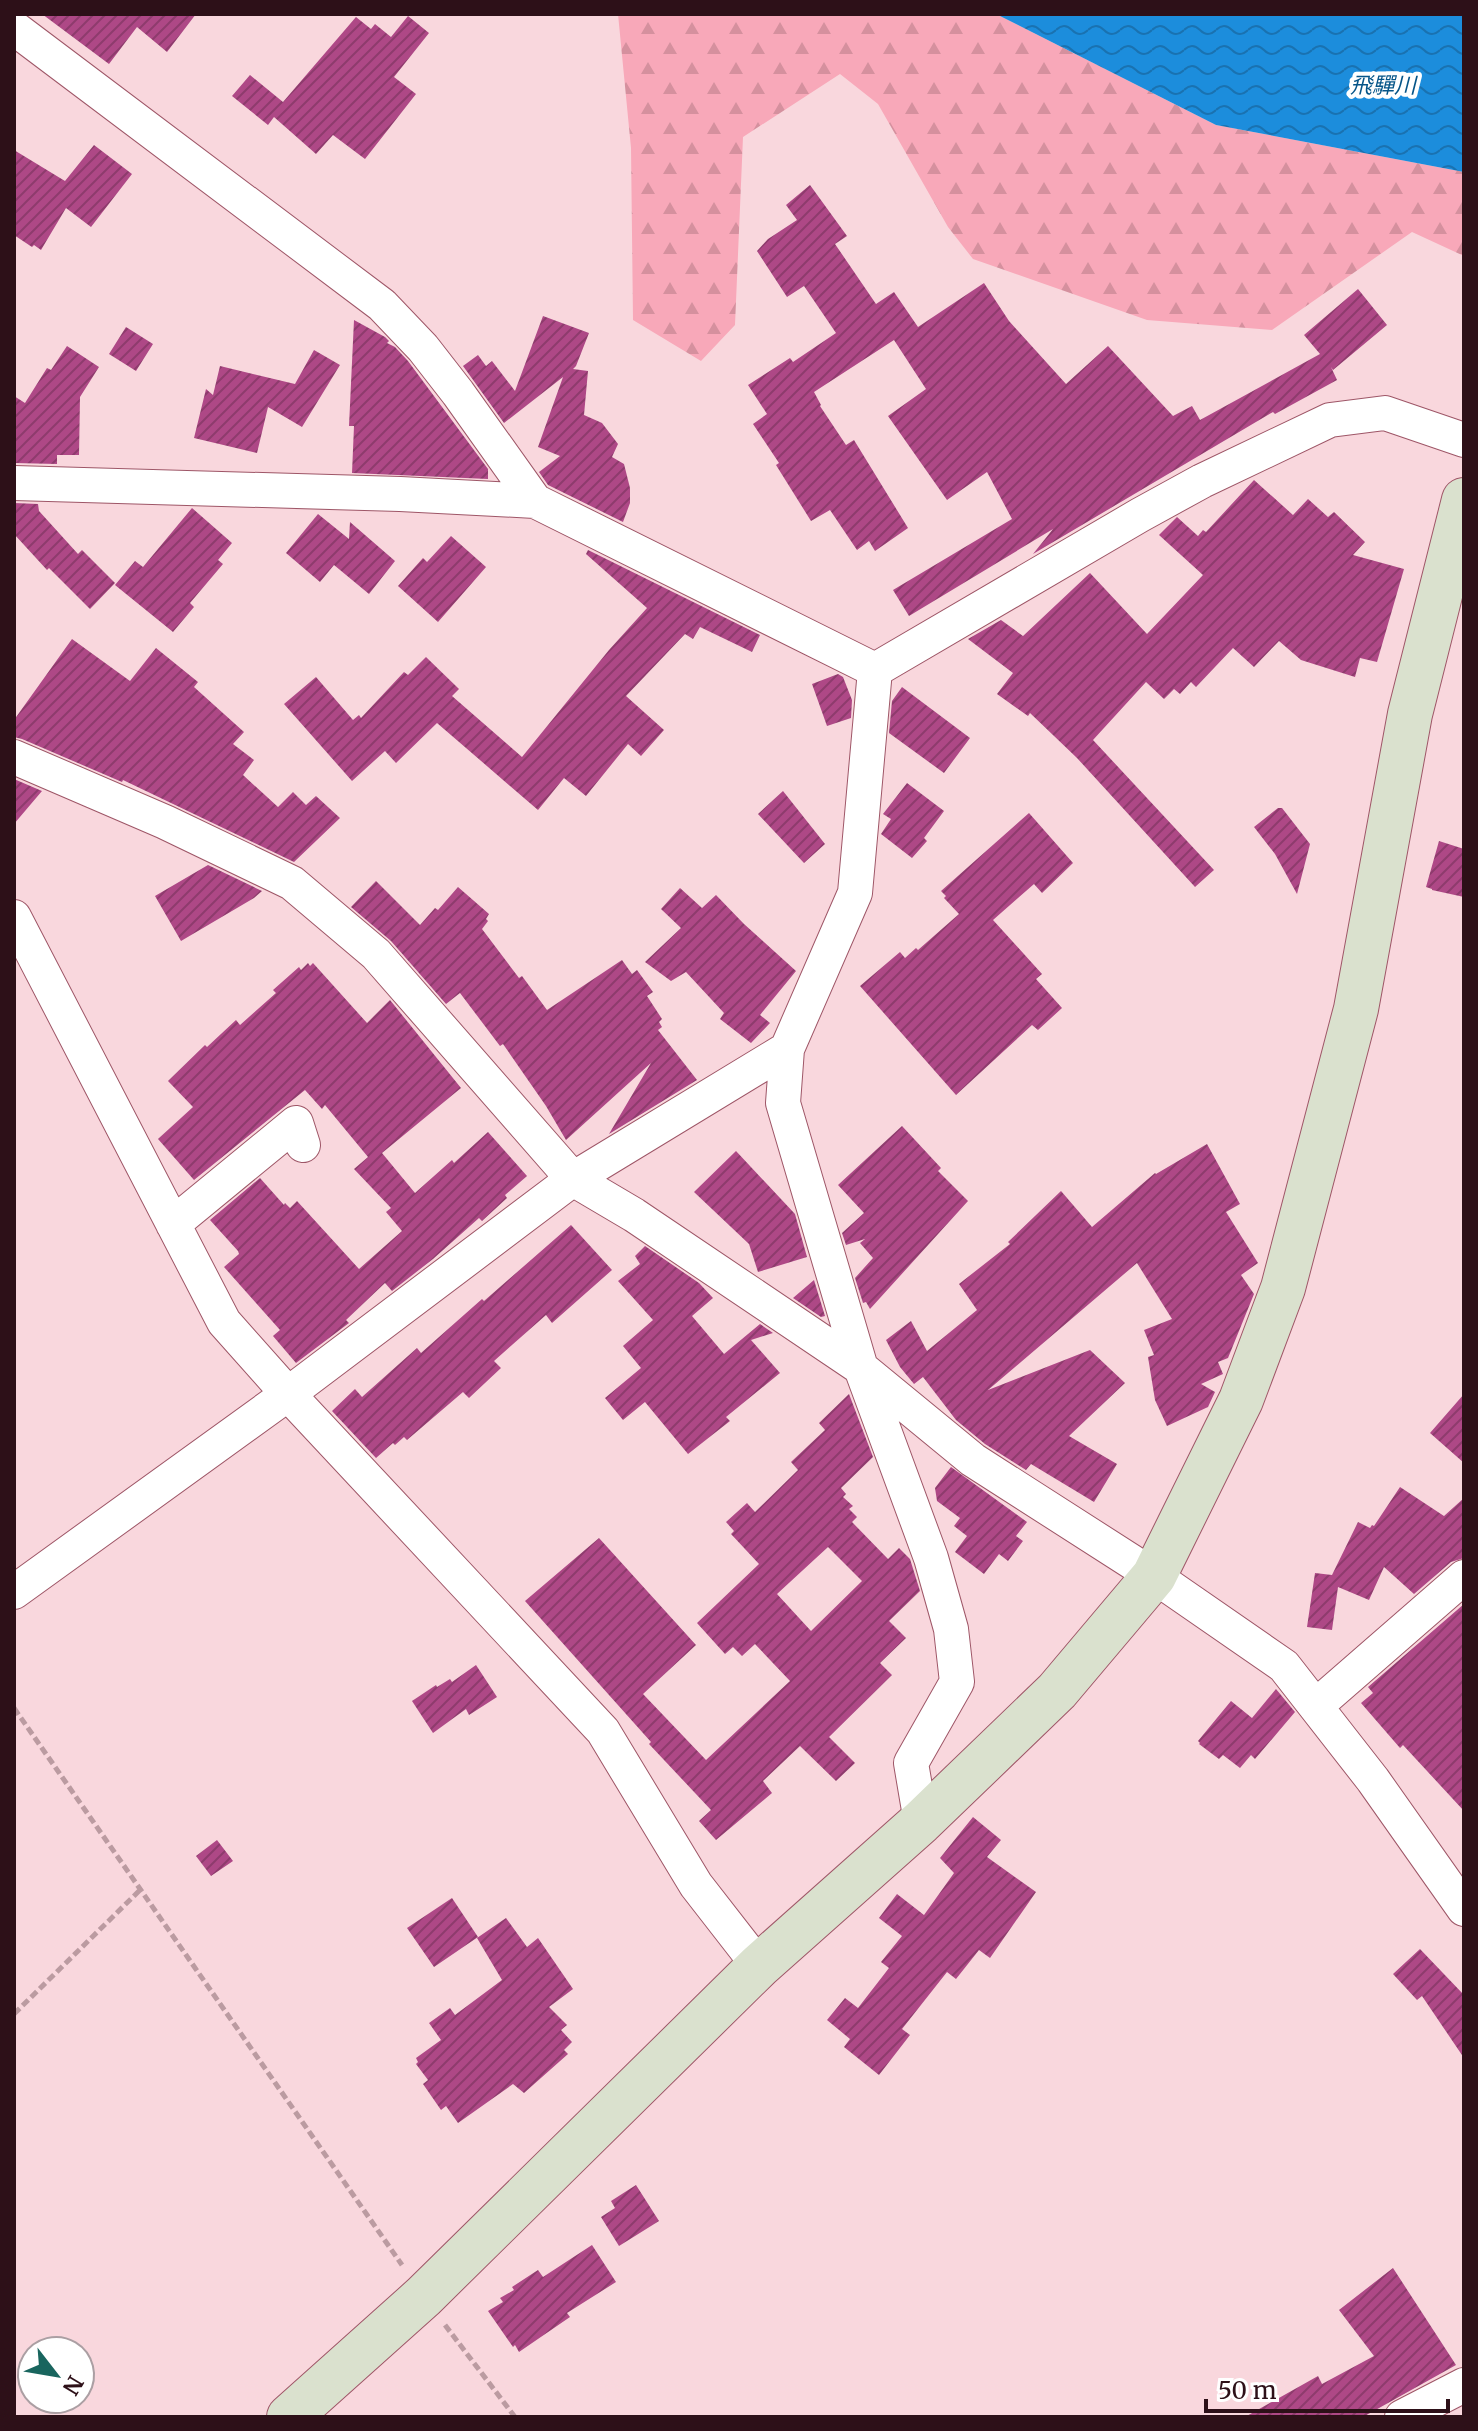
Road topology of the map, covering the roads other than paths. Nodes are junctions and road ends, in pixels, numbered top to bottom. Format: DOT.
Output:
graph roads {
  1 [pos="14,28"];
  2 [pos="1464,440"];
  3 [pos="14,483"];
  4 [pos="1464,500"];
  5 [pos="535,501"];
  6 [pos="875,670"];
  7 [pos="14,757"];
  8 [pos="14,917"];
  9 [pos="787,1049"];
  10 [pos="303,1145"];
  11 [pos="573,1179"];
  12 [pos="173,1224"];
  13 [pos="861,1368"];
  14 [pos="288,1394"];
  15 [pos="1154,1576"];
  16 [pos="1464,1577"];
  17 [pos="14,1592"];
  18 [pos="1317,1705"];
  19 [pos="921,1822"];
  20 [pos="1464,1909"];
  21 [pos="759,1966"];
  22 [pos="1464,2385"];
  23 [pos="289,2417"];
  24 [pos="1402,2417"];
  1 -- 5 [label="street"];
  2 -- 6 [label="street"];
  3 -- 5 [label="street"];
  4 -- 15 [label="street"];
  5 -- 6 [label="street"];
  6 -- 9 [label="street"];
  7 -- 11 [label="street"];
  8 -- 12 [label="street"];
  9 -- 11 [label="street"];
  9 -- 13 [label="street"];
  10 -- 12 [label="street"];
  11 -- 13 [label="street"];
  11 -- 14 [label="street"];
  12 -- 14 [label="street"];
  13 -- 15 [label="street"];
  13 -- 19 [label="street"];
  14 -- 17 [label="street"];
  14 -- 21 [label="street"];
  15 -- 18 [label="street"];
  15 -- 19 [label="street"];
  16 -- 18 [label="street"];
  18 -- 20 [label="street"];
  19 -- 21 [label="street"];
  21 -- 23 [label="street"];
  22 -- 24 [label="street"];
}
